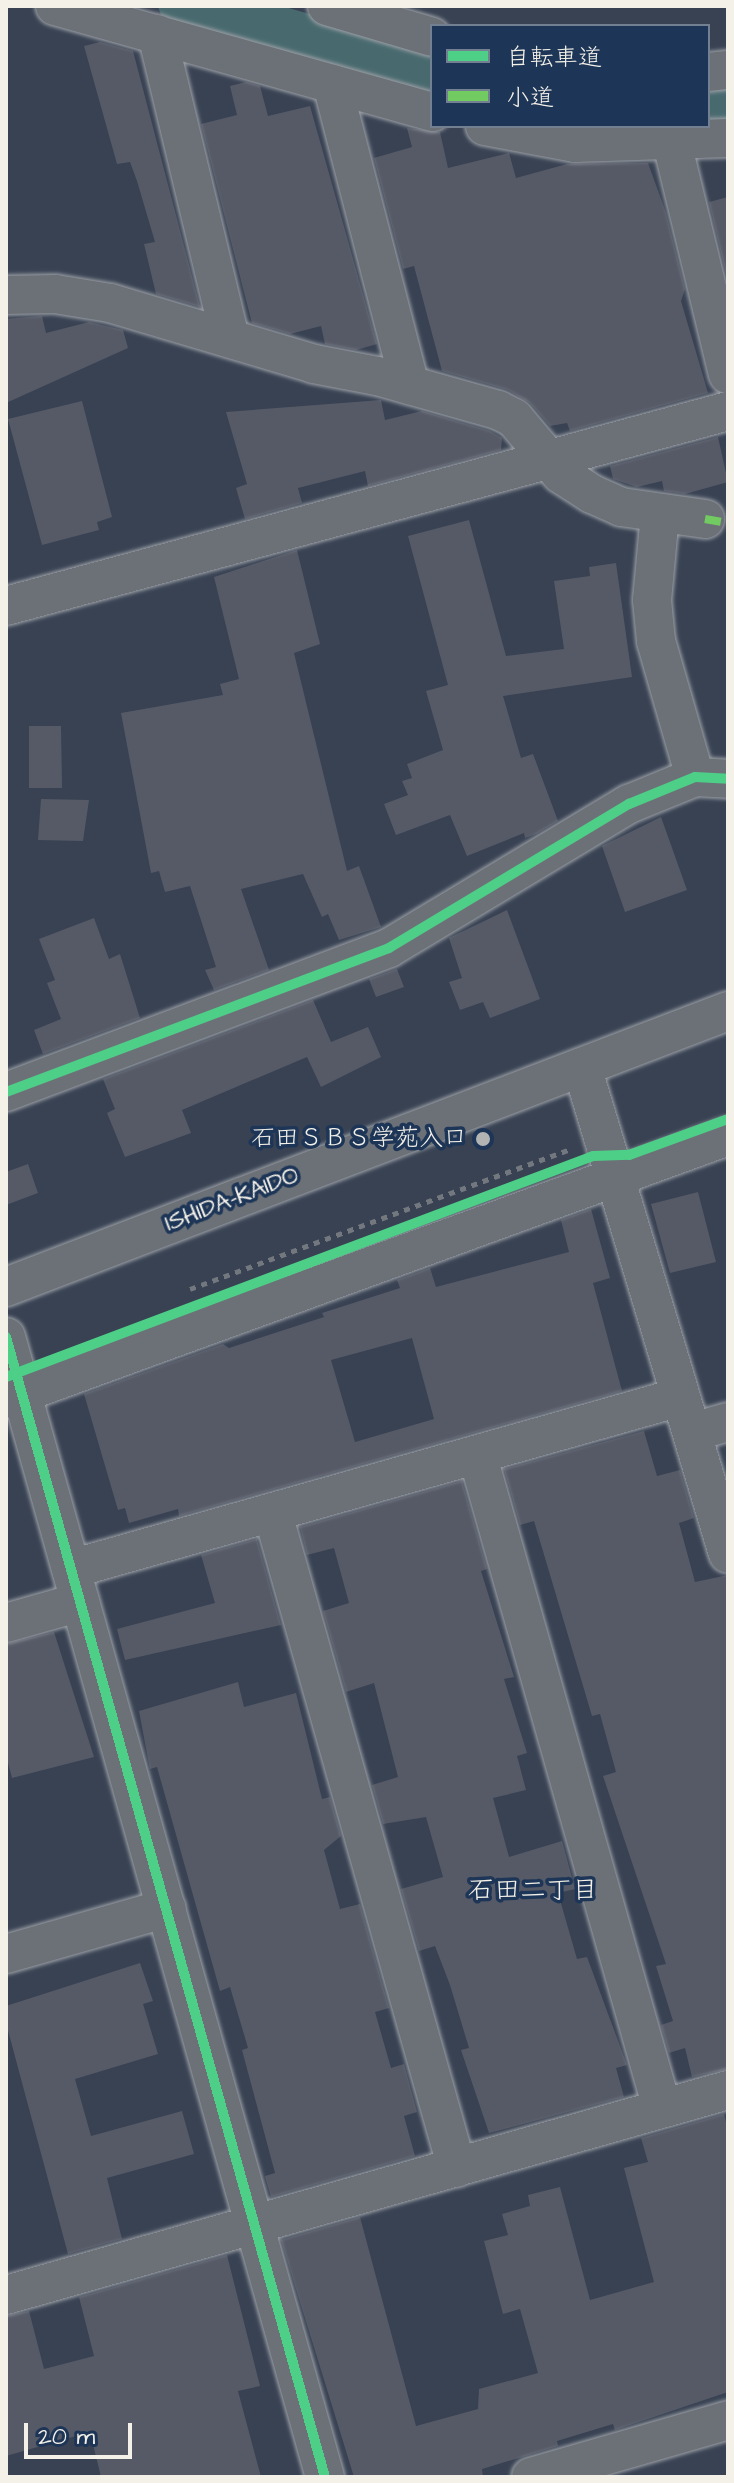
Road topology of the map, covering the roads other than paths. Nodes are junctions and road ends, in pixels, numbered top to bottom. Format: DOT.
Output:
graph roads {
  1 [pos="55,6"];
  2 [pos="327,6"];
  3 [pos="150,24"];
  4 [pos="430,36"];
  5 [pos="332,84"];
  6 [pos="430,111"];
  7 [pos="496,128"];
  8 [pos="728,138"];
  9 [pos="672,143"];
  10 [pos="6,295"];
  11 [pos="230,337"];
  12 [pos="728,374"];
  13 [pos="410,385"];
  14 [pos="728,411"];
  15 [pos="549,459"];
  16 [pos="660,514"];
  17 [pos="705,519"];
  18 [pos="6,606"];
  19 [pos="711,778"];
  20 [pos="728,1011"];
  21 [pos="582,1067"];
  22 [pos="6,1092"];
  23 [pos="728,1136"];
  24 [pos="612,1177"];
  25 [pos="6,1287"];
  26 [pos="6,1337"];
  27 [pos="14,1396"];
  28 [pos="680,1397"];
  29 [pos="710,1427"];
  30 [pos="478,1457"];
  31 [pos="273,1514"];
  32 [pos="728,1554"];
  33 [pos="76,1586"];
  34 [pos="6,1623"];
  35 [pos="167,1908"];
  36 [pos="6,1954"];
  37 [pos="728,2090"];
  38 [pos="662,2108"];
  39 [pos="457,2168"];
  40 [pos="256,2226"];
  41 [pos="6,2295"];
  42 [pos="728,2420"];
  43 [pos="552,2474"];
  44 [pos="325,2477"];
  1 -- 3 [label="street"];
  2 -- 4 [label="street"];
  3 -- 5 [label="street"];
  3 -- 11 [label="street"];
  5 -- 6 [label="street"];
  5 -- 13 [label="street"];
  7 -- 9 [label="street"];
  8 -- 9 [label="street"];
  9 -- 12 [label="street"];
  10 -- 11 [label="street"];
  11 -- 13 [label="street"];
  13 -- 15 [label="street"];
  14 -- 15 [label="street"];
  15 -- 16 [label="street"];
  15 -- 18 [label="street"];
  16 -- 17 [label="street"];
  16 -- 19 [label="street"];
  19 -- 22 [label="street"];
  20 -- 21 [label="street, ISHIDA-KAIDO"];
  21 -- 24 [label="street"];
  21 -- 25 [label="street, ISHIDA-KAIDO"];
  23 -- 24 [label="street"];
  24 -- 27 [label="street"];
  24 -- 28 [label="street"];
  26 -- 27 [label="street"];
  27 -- 33 [label="street"];
  28 -- 29 [label="street"];
  28 -- 30 [label="street"];
  29 -- 32 [label="street"];
  30 -- 31 [label="street"];
  30 -- 38 [label="street"];
  31 -- 33 [label="street"];
  31 -- 39 [label="street"];
  33 -- 34 [label="street"];
  33 -- 35 [label="street"];
  35 -- 36 [label="street"];
  35 -- 40 [label="street"];
  37 -- 38 [label="street"];
  38 -- 39 [label="street"];
  39 -- 40 [label="street"];
  40 -- 41 [label="street"];
  40 -- 44 [label="street"];
  42 -- 43 [label="street"];
}
